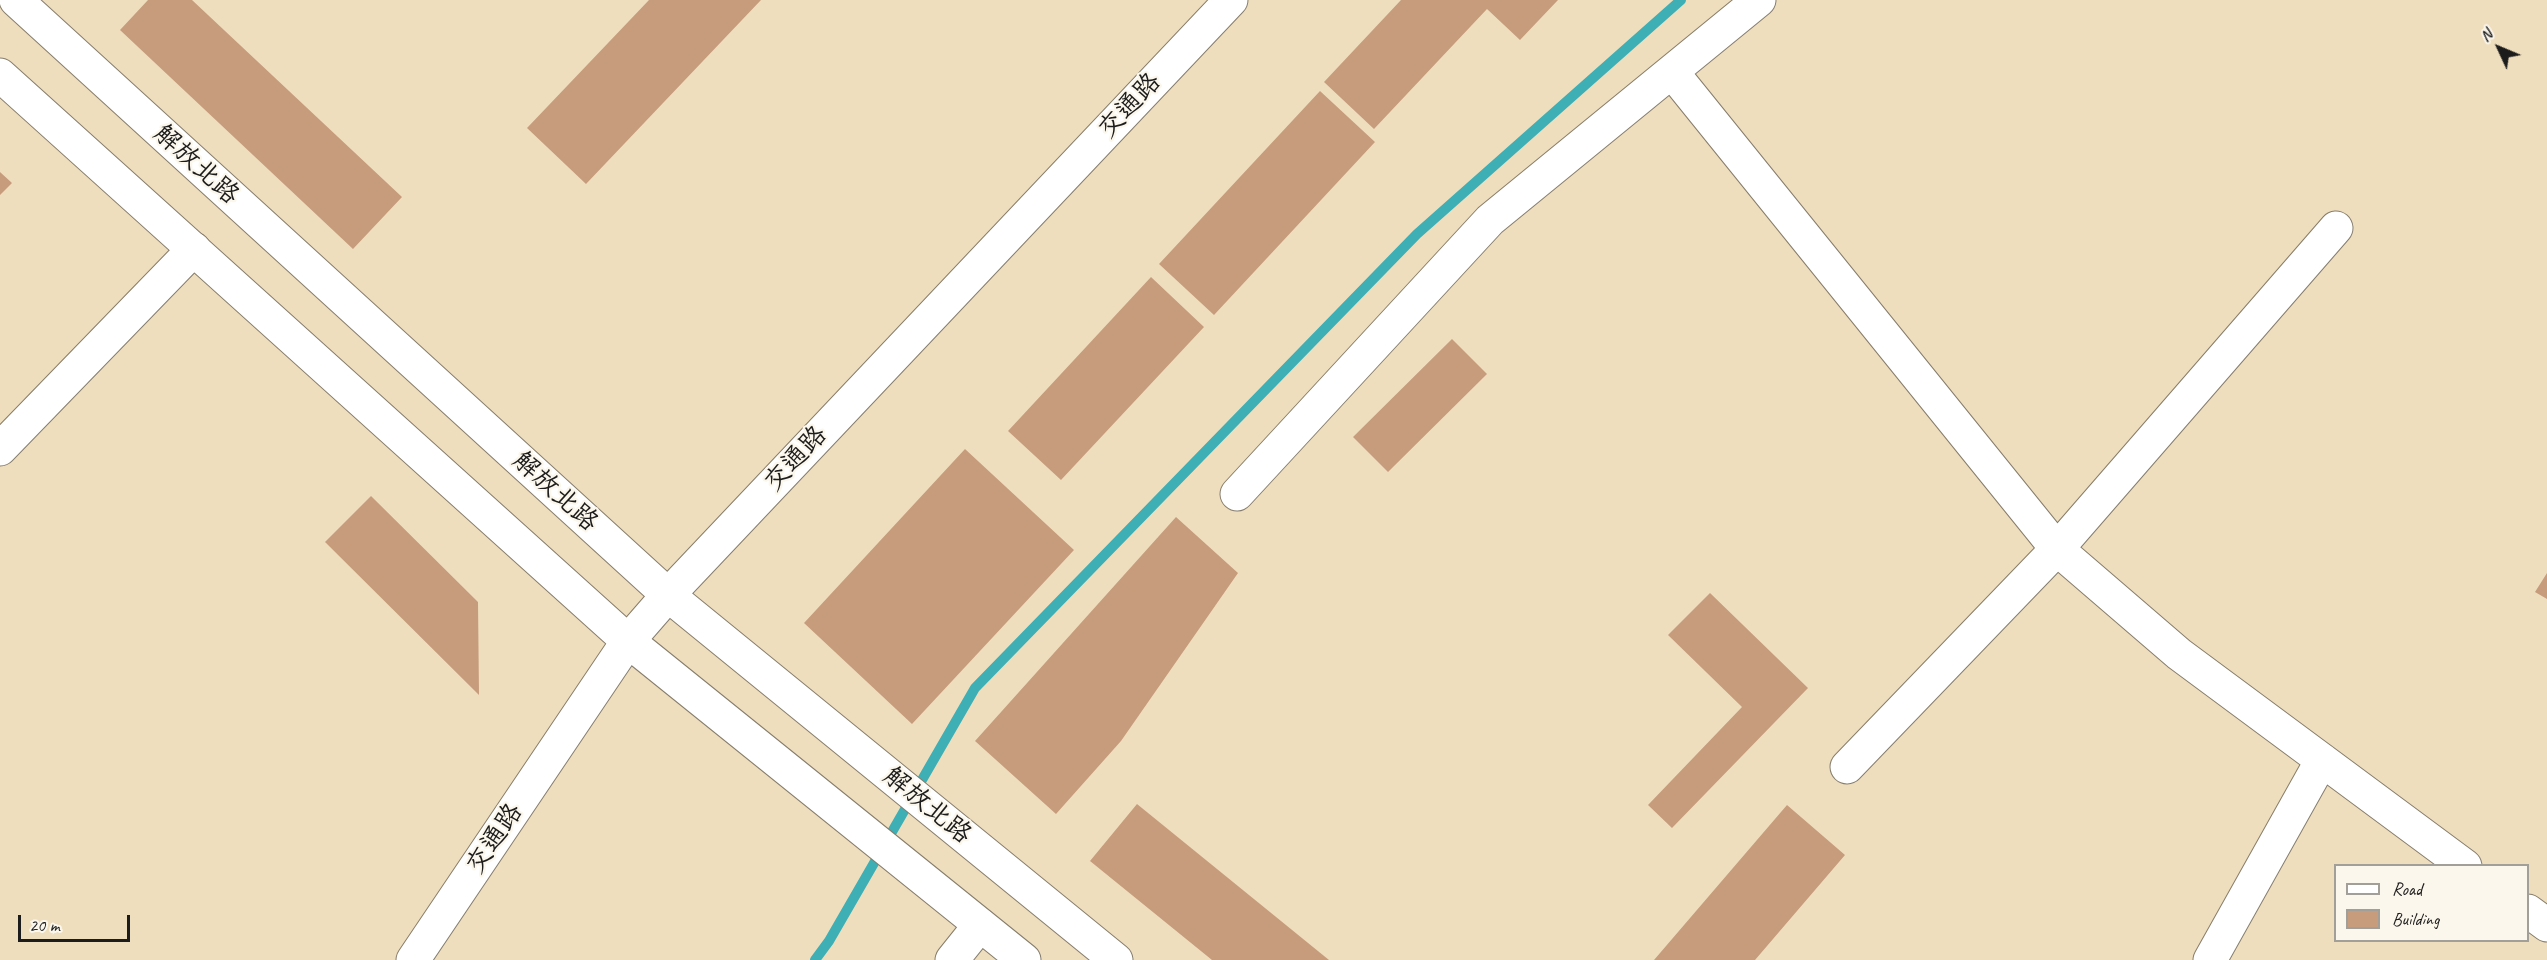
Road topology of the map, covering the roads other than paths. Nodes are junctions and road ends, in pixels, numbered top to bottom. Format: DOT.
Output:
graph roads {
  1 [pos="16,0"];
  2 [pos="1231,0"];
  3 [pos="1759,0"];
  4 [pos="1672,72"];
  5 [pos="0,75"];
  6 [pos="2336,228"];
  7 [pos="194,249"];
  8 [pos="0,449"];
  9 [pos="1237,494"];
  10 [pos="2057,549"];
  11 [pos="668,595"];
  12 [pos="628,641"];
  13 [pos="2322,760"];
  14 [pos="1847,767"];
  15 [pos="2462,864"];
  16 [pos="2529,912"];
  17 [pos="980,925"];
  18 [pos="2547,925"];
  19 [pos="413,960"];
  20 [pos="952,960"];
  21 [pos="1024,960"];
  22 [pos="1116,960"];
  23 [pos="2210,960"];
  1 -- 11 [label="main road, 解放北路"];
  2 -- 11 [label="main road, 交通路"];
  3 -- 4 [label="main road"];
  4 -- 9 [label="main road"];
  4 -- 10 [label="main road"];
  5 -- 7 [label="main road"];
  6 -- 10 [label="main road"];
  7 -- 8 [label="main road"];
  7 -- 12 [label="main road"];
  10 -- 13 [label="main road"];
  10 -- 14 [label="main road"];
  11 -- 12 [label="main road, 交通路"];
  11 -- 22 [label="main road, 解放北路"];
  12 -- 17 [label="main road"];
  12 -- 19 [label="main road, 交通路"];
  13 -- 15 [label="main road"];
  13 -- 23 [label="main road"];
  16 -- 18 [label="main road"];
  17 -- 20 [label="main road"];
  17 -- 21 [label="main road"];
}
